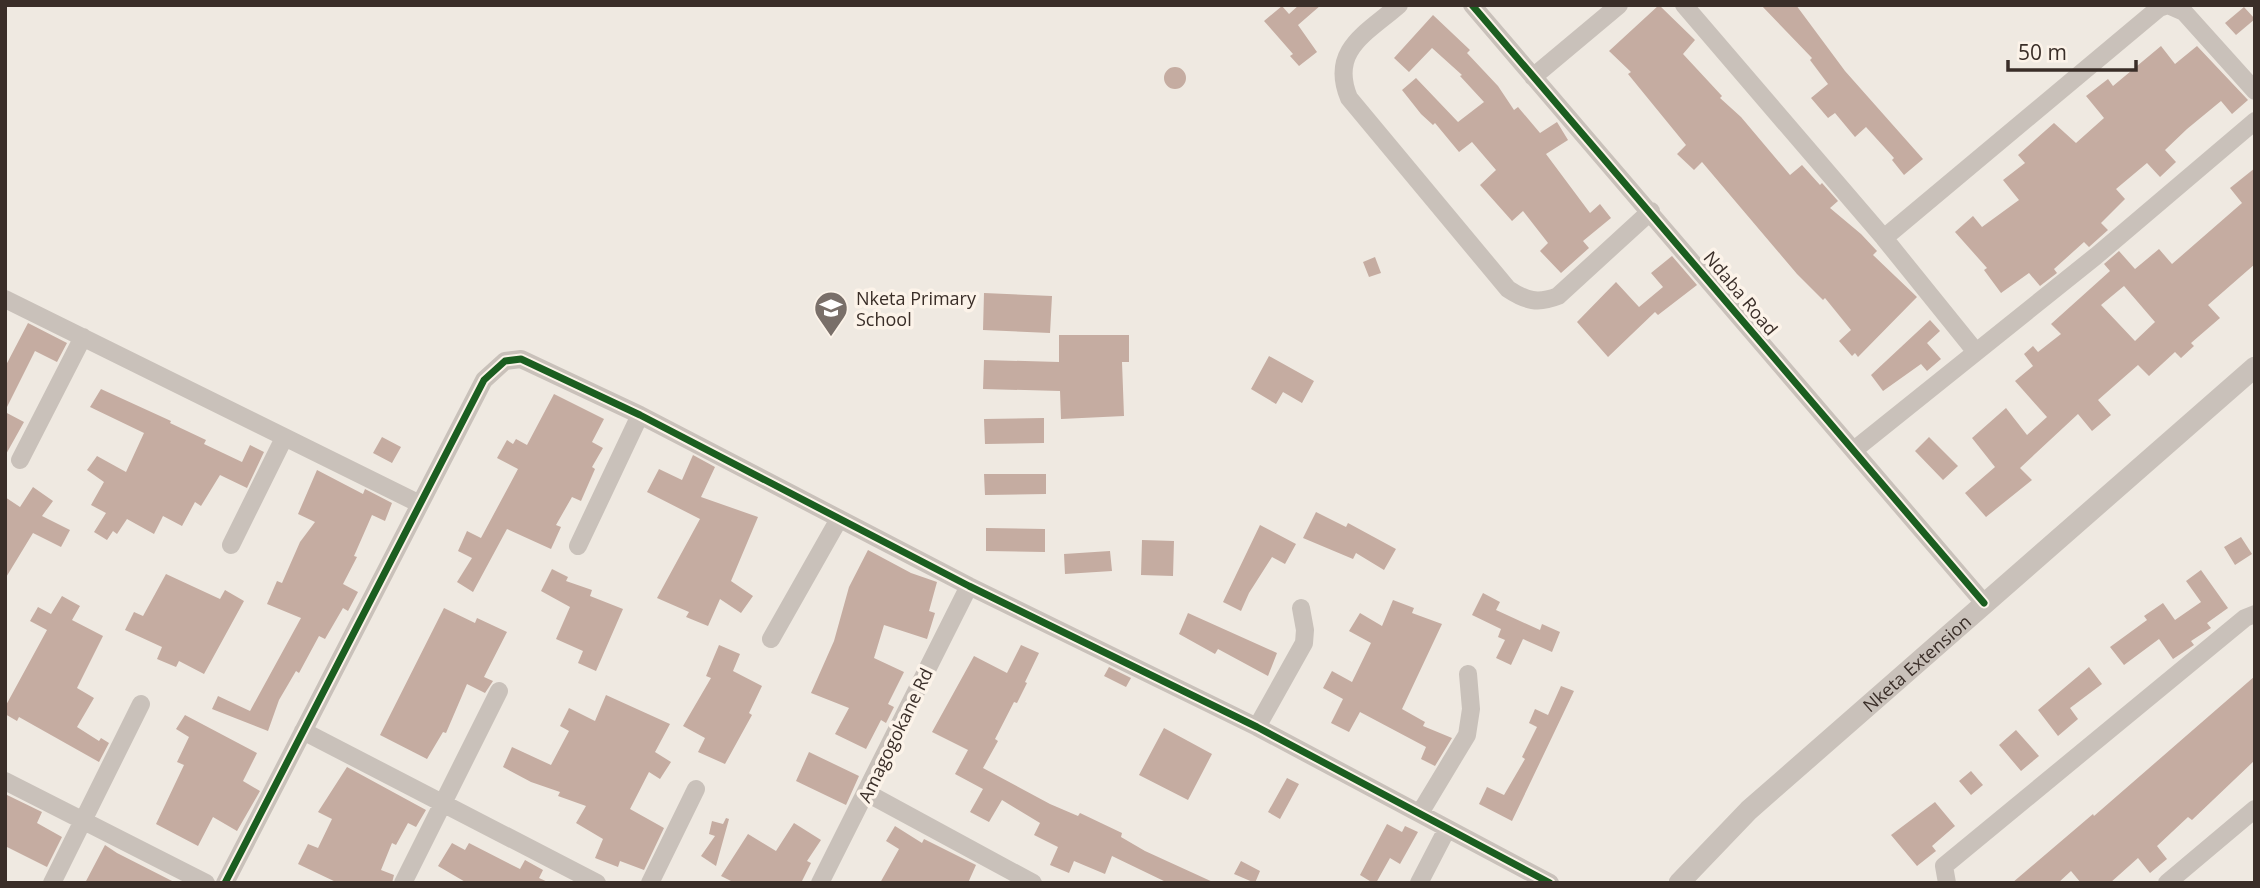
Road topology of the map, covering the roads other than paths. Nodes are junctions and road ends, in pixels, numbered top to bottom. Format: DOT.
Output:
graph roads {
  1 [pos="1399,5"];
  2 [pos="1472,5"];
  3 [pos="1619,5"];
  4 [pos="1684,5"];
  5 [pos="1533,77"];
  6 [pos="2255,91"];
  7 [pos="2255,121"];
  8 [pos="1651,211"];
  9 [pos="1884,238"];
  10 [pos="5,299"];
  11 [pos="83,337"];
  12 [pos="1976,352"];
  13 [pos="2255,367"];
  14 [pos="640,415"];
  15 [pos="284,438"];
  16 [pos="1854,450"];
  17 [pos="20,460"];
  18 [pos="420,504"];
  19 [pos="839,519"];
  20 [pos="231,545"];
  21 [pos="578,546"];
  22 [pos="969,586"];
  23 [pos="1984,603"];
  24 [pos="1301,608"];
  25 [pos="2255,614"];
  26 [pos="771,639"];
  27 [pos="1468,674"];
  28 [pos="499,691"];
  29 [pos="141,704"];
  30 [pos="1257,727"];
  31 [pos="303,731"];
  32 [pos="5,781"];
  33 [pos="696,789"];
  34 [pos="867,793"];
  35 [pos="440,804"];
  36 [pos="2255,809"];
  37 [pos="1420,813"];
  38 [pos="85,822"];
  39 [pos="1447,829"];
  40 [pos="1000,875"];
  41 [pos="52,883"];
  42 [pos="206,883"];
  43 [pos="225,883"];
  44 [pos="403,883"];
  45 [pos="597,883"];
  46 [pos="650,883"];
  47 [pos="820,883"];
  48 [pos="1032,883"];
  49 [pos="1419,883"];
  50 [pos="1550,883"];
  51 [pos="1679,883"];
  52 [pos="1947,883"];
  53 [pos="2167,883"];
  1 -- 8 [label="street"];
  2 -- 5 [label="street, Ndaba Road"];
  3 -- 5 [label="street"];
  4 -- 9 [label="street"];
  5 -- 8 [label="street, Ndaba Road"];
  6 -- 9 [label="street"];
  7 -- 12 [label="street"];
  8 -- 16 [label="street, Ndaba Road"];
  9 -- 12 [label="street"];
  10 -- 11 [label="street"];
  11 -- 15 [label="street"];
  11 -- 17 [label="street"];
  12 -- 16 [label="street"];
  13 -- 23 [label="street, Nketa Extension"];
  14 -- 18 [label="street"];
  14 -- 19 [label="street"];
  14 -- 21 [label="street"];
  15 -- 18 [label="street"];
  15 -- 20 [label="street"];
  16 -- 23 [label="street, Ndaba Road"];
  18 -- 31 [label="street"];
  19 -- 22 [label="street"];
  19 -- 26 [label="street"];
  22 -- 30 [label="street"];
  22 -- 34 [label="street, Amagogokane Rd"];
  23 -- 51 [label="street, Nketa Extension"];
  24 -- 30 [label="street"];
  25 -- 52 [label="street"];
  27 -- 37 [label="street"];
  28 -- 35 [label="street"];
  29 -- 38 [label="street"];
  30 -- 37 [label="street"];
  31 -- 35 [label="street"];
  31 -- 43 [label="street"];
  32 -- 38 [label="street"];
  33 -- 46 [label="street"];
  34 -- 40 [label="street"];
  34 -- 47 [label="street, Amagogokane Rd"];
  35 -- 44 [label="street"];
  35 -- 45 [label="street"];
  36 -- 53 [label="street"];
  37 -- 39 [label="street"];
  38 -- 41 [label="street"];
  38 -- 42 [label="street"];
  39 -- 49 [label="street"];
  39 -- 50 [label="street"];
  40 -- 48 [label="street"];
}
